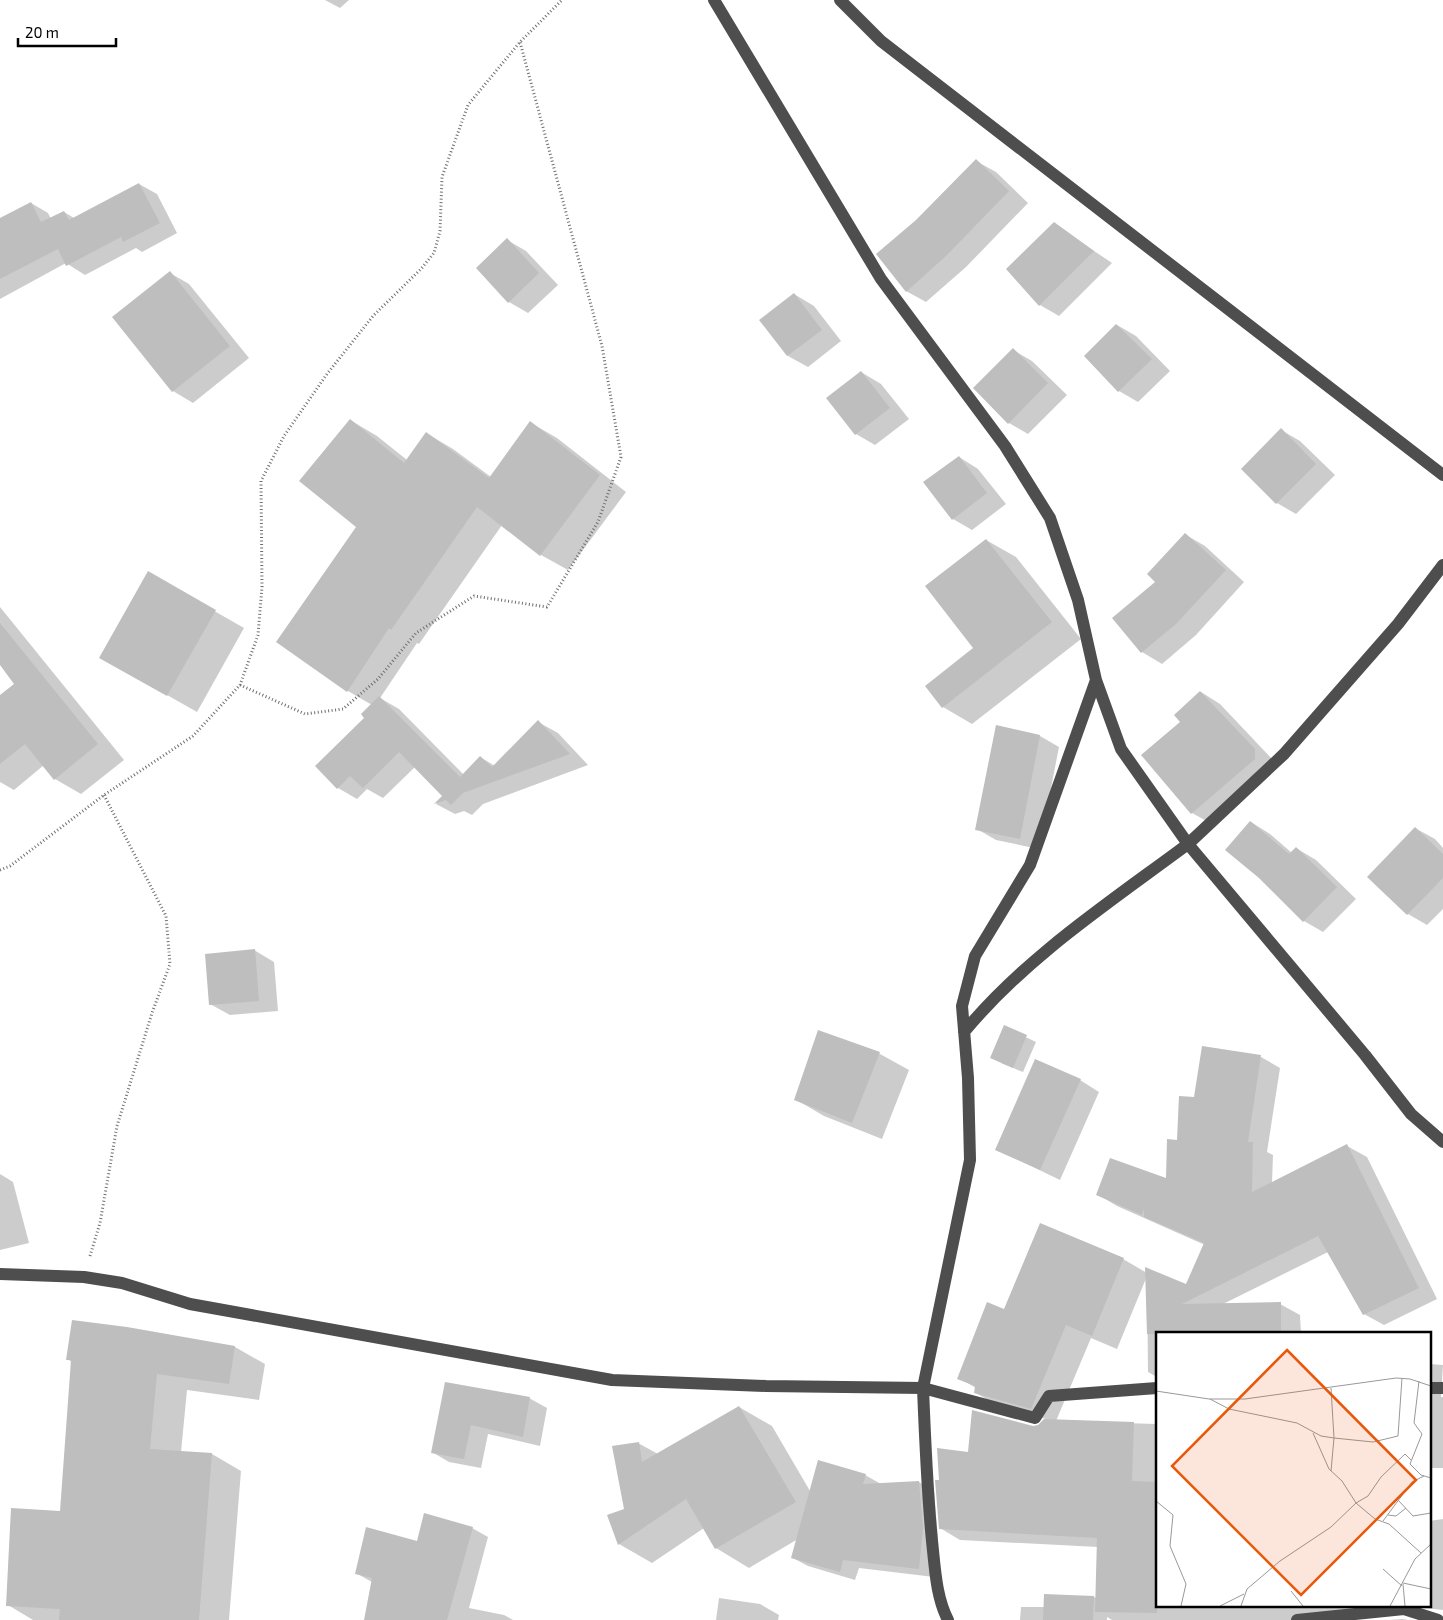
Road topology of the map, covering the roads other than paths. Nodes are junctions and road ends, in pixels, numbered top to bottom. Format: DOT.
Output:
graph roads {
  1 [pos="714,0"];
  2 [pos="840,0"];
  3 [pos="1443,475"];
  4 [pos="1443,565"];
  5 [pos="1096,680"];
  6 [pos="1188,844"];
  7 [pos="964,1032"];
  8 [pos="1443,1142"];
  9 [pos="0,1274"];
  10 [pos="923,1388"];
  11 [pos="1156,1388"];
  12 [pos="1430,1388"];
  13 [pos="1443,1388"];
  14 [pos="948,1620"];
  15 [pos="1297,1620"];
  16 [pos="1438,1620"];
  1 -- 5 [label="street"];
  2 -- 3 [label="street"];
  4 -- 6 [label="street"];
  5 -- 6 [label="street"];
  5 -- 7 [label="street"];
  6 -- 7 [label="street"];
  6 -- 8 [label="street"];
  7 -- 10 [label="street"];
  9 -- 10 [label="street"];
  10 -- 11 [label="street"];
  10 -- 14 [label="street"];
  12 -- 13 [label="street"];
  15 -- 16 [label="street"];
}
